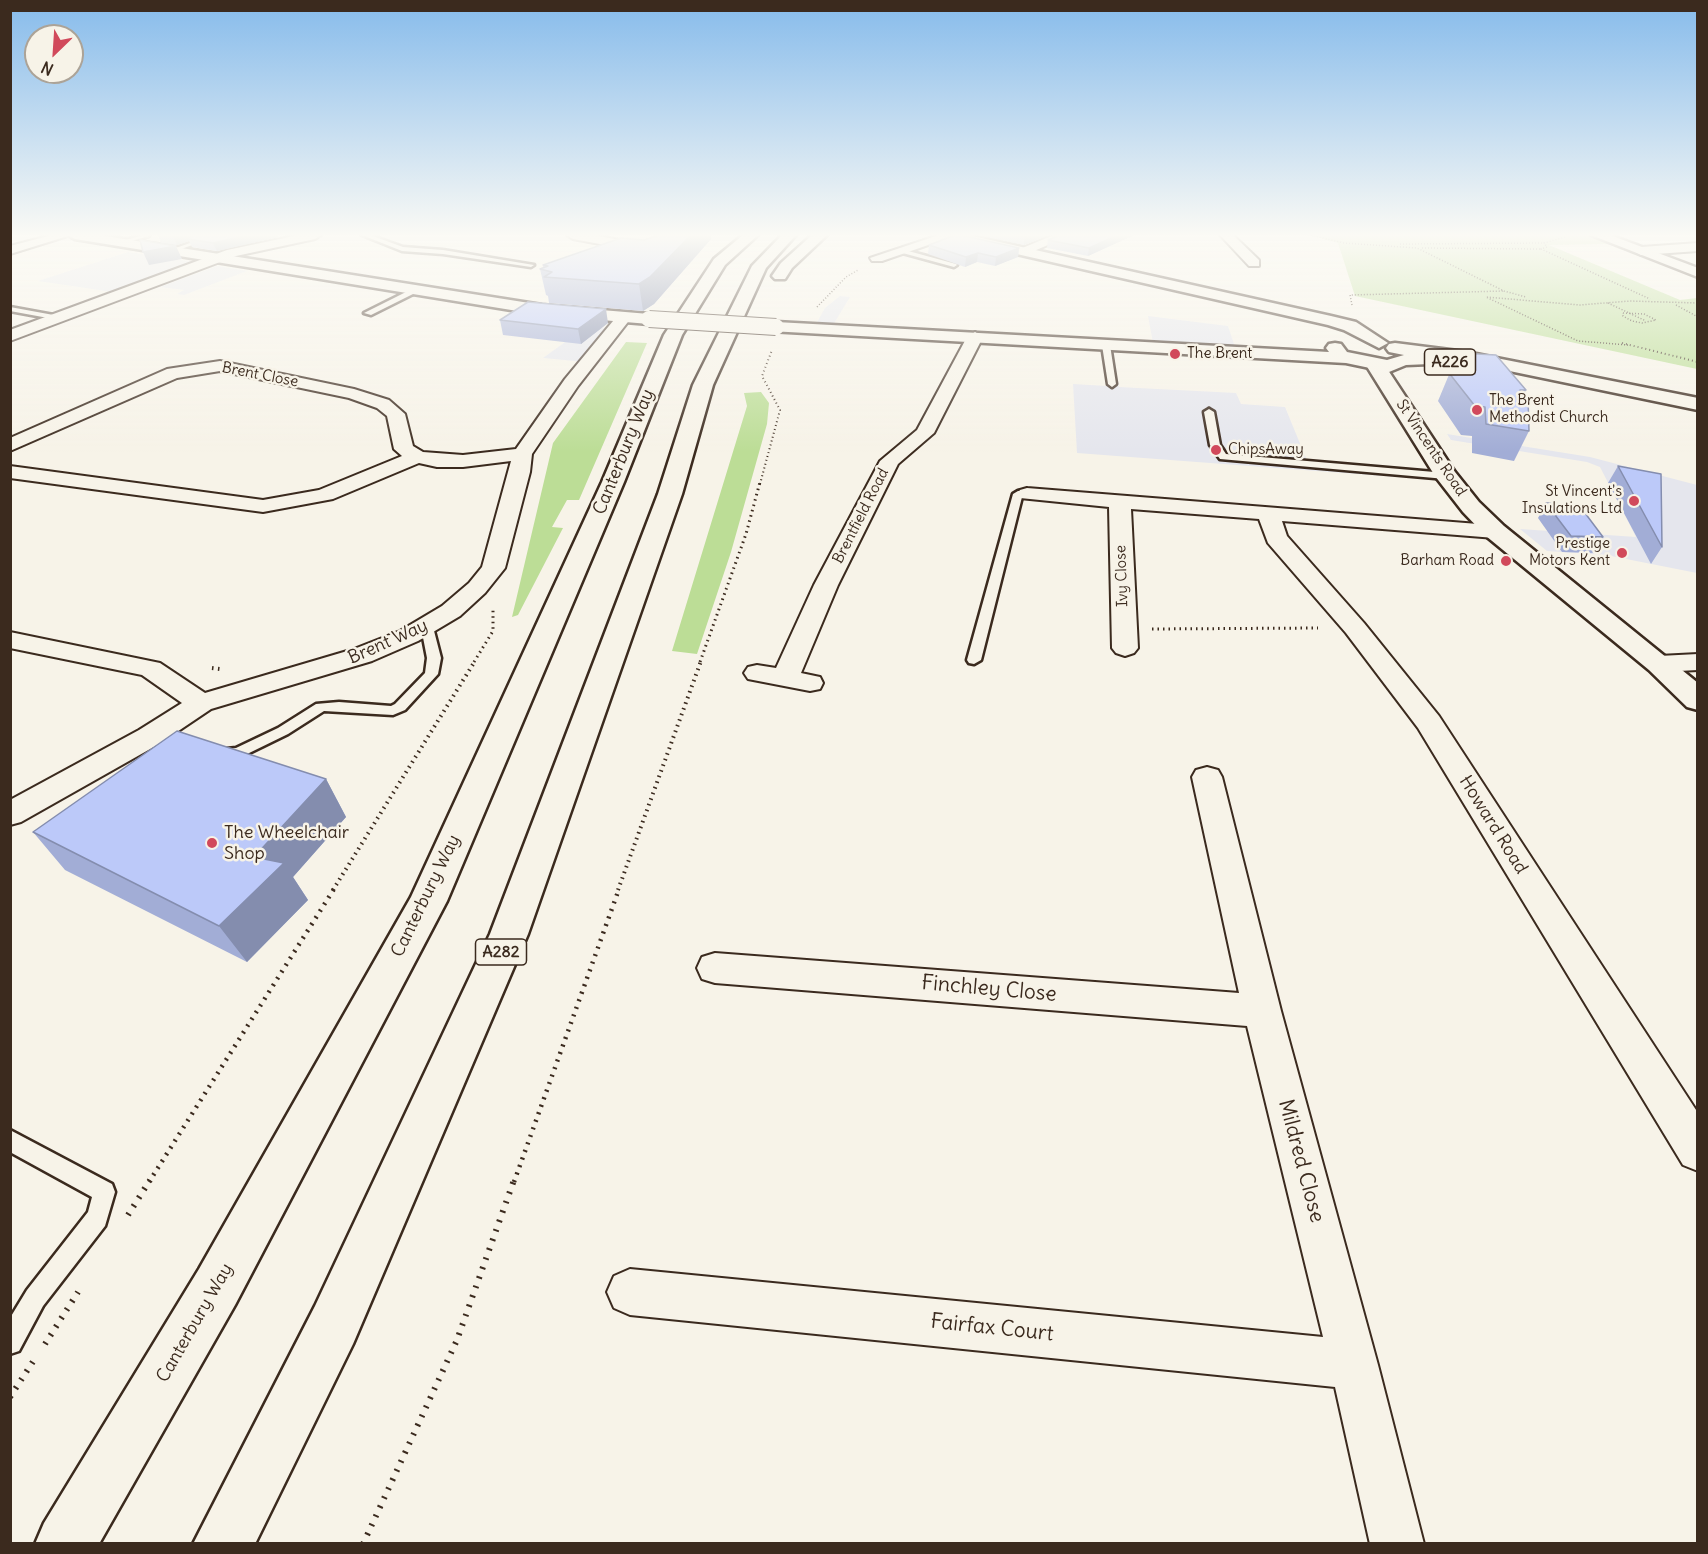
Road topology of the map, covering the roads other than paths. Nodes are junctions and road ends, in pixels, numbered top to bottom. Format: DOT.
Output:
graph roads {
  1 [pos="758,307"];
  2 [pos="87,308"];
  3 [pos="380,308"];
  4 [pos="526,308"];
  5 [pos="689,308"];
  6 [pos="739,308"];
  7 [pos="1266,308"];
  8 [pos="10,309"];
  9 [pos="368,313"];
  10 [pos="59,318"];
  11 [pos="623,318"];
  12 [pos="1311,318"];
  13 [pos="10,336"];
  14 [pos="975,337"];
  15 [pos="724,338"];
  16 [pos="1106,345"];
  17 [pos="1340,350"];
  18 [pos="1388,354"];
  19 [pos="1112,384"];
  20 [pos="1698,404"];
  21 [pos="1209,412"];
  22 [pos="11,444"];
  23 [pos="522,454"];
  24 [pos="417,457"];
  25 [pos="10,472"];
  26 [pos="1446,476"];
  27 [pos="1027,494"];
  28 [pos="1120,503"];
  29 [pos="1269,515"];
  30 [pos="1495,531"];
  31 [pos="427,627"];
  32 [pos="1125,639"];
  33 [pos="10,640"];
  34 [pos="974,660"];
  35 [pos="1698,662"];
  36 [pos="1659,664"];
  37 [pos="757,673"];
  38 [pos="1698,700"];
  39 [pos="201,703"];
  40 [pos="209,753"];
  41 [pos="1207,777"];
  42 [pos="10,814"];
  43 [pos="715,968"];
  44 [pos="1262,1011"];
  45 [pos="10,1140"];
  46 [pos="1698,1151"];
  47 [pos="630,1292"];
  48 [pos="10,1342"];
  49 [pos="1354,1365"];
  50 [pos="65,1544"];
  51 [pos="223,1544"];
  52 [pos="1397,1544"];
  1 -- 15 [label="main road"];
  2 -- 10 [label="street"];
  3 -- 9 [label="lane"];
  4 -- 11 [label="main road"];
  5 -- 50 [label="main road, Canterbury Way"];
  6 -- 15 [label="main road, A282"];
  7 -- 12 [label="main road"];
  8 -- 10 [label="lane"];
  10 -- 13 [label="street"];
  11 -- 14 [label="main road, bridge"];
  11 -- 23 [label="street, Brent Way"];
  12 -- 17 [label="main road"];
  12 -- 18 [label="main road"];
  14 -- 16 [label="main road"];
  14 -- 37 [label="street, Brentfield Road"];
  15 -- 51 [label="main road, A282"];
  16 -- 17 [label="main road"];
  16 -- 19 [label="lane"];
  17 -- 18 [label="main road"];
  18 -- 20 [label="main road, A226"];
  18 -- 26 [label="main road, St Vincents Road"];
  21 -- 26 [label="lane"];
  22 -- 24 [label="street, Brent Close"];
  23 -- 24 [label="street"];
  23 -- 31 [label="street, Brent Way"];
  24 -- 25 [label="street"];
  26 -- 30 [label="main road, St Vincents Road"];
  27 -- 28 [label="street"];
  27 -- 34 [label="lane"];
  28 -- 29 [label="street"];
  28 -- 32 [label="street, Ivy Close"];
  29 -- 30 [label="street"];
  29 -- 46 [label="street, Howard Road"];
  30 -- 36 [label="main road, St Vincents Road"];
  31 -- 39 [label="street, Brent Way"];
  31 -- 40 [label="lane"];
  33 -- 39 [label="street"];
  35 -- 36 [label="street"];
  36 -- 38 [label="main road, St Vincents Road"];
  39 -- 42 [label="street, Brent Way"];
  41 -- 44 [label="street, Mildred Close"];
  43 -- 44 [label="street, Finchley Close"];
  44 -- 49 [label="street, Mildred Close"];
  45 -- 48 [label="lane"];
  47 -- 49 [label="street, Fairfax Court"];
  49 -- 52 [label="street, Mildred Close"];
}
